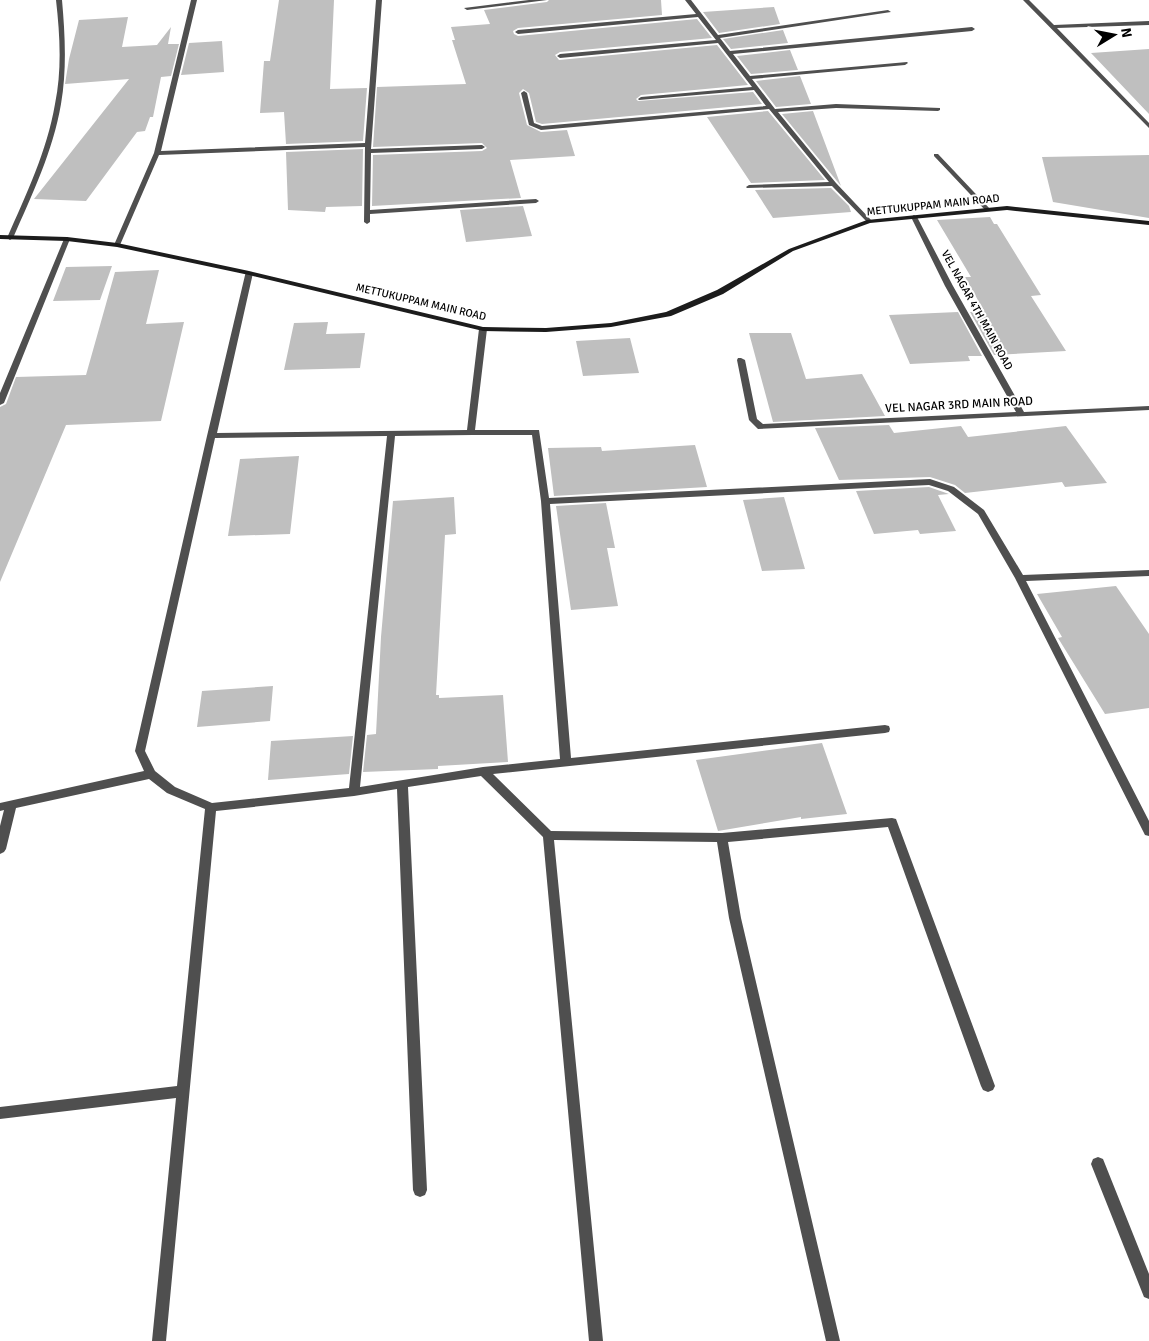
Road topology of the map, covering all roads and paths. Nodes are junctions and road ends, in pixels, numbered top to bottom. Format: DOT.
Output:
graph roads {
  1 [pos="59,0"];
  2 [pos="194,0"];
  3 [pos="379,0"];
  4 [pos="544,0"];
  5 [pos="688,0"];
  6 [pos="1026,0"];
  7 [pos="467,8"];
  8 [pos="888,12"];
  9 [pos="700,15"];
  10 [pos="1149,22"];
  11 [pos="1052,27"];
  12 [pos="972,29"];
  13 [pos="518,32"];
  14 [pos="719,39"];
  15 [pos="730,53"];
  16 [pos="560,56"];
  17 [pos="905,63"];
  18 [pos="749,78"];
  19 [pos="756,88"];
  20 [pos="524,93"];
  21 [pos="641,99"];
  22 [pos="773,109"];
  23 [pos="938,109"];
  24 [pos="1149,126"];
  25 [pos="482,147"];
  26 [pos="368,148"];
  27 [pos="157,152"];
  28 [pos="936,155"];
  29 [pos="834,184"];
  30 [pos="749,187"];
  31 [pos="536,201"];
  32 [pos="988,210"];
  33 [pos="367,212"];
  34 [pos="914,217"];
  35 [pos="869,221"];
  36 [pos="367,222"];
  37 [pos="1149,223"];
  38 [pos="0,238"];
  39 [pos="10,238"];
  40 [pos="68,239"];
  41 [pos="117,245"];
  42 [pos="249,273"];
  43 [pos="483,329"];
  44 [pos="741,360"];
  45 [pos="0,403"];
  46 [pos="1149,408"];
  47 [pos="1021,414"];
  48 [pos="471,433"];
  49 [pos="392,434"];
  50 [pos="211,436"];
  51 [pos="545,501"];
  52 [pos="1149,573"];
  53 [pos="1020,578"];
  54 [pos="886,729"];
  55 [pos="566,762"];
  56 [pos="483,771"];
  57 [pos="151,774"];
  58 [pos="402,784"];
  59 [pos="354,792"];
  60 [pos="6,805"];
  61 [pos="211,807"];
  62 [pos="1149,832"];
  63 [pos="548,835"];
  64 [pos="722,838"];
  65 [pos="0,849"];
  66 [pos="988,1086"];
  67 [pos="184,1091"];
  68 [pos="0,1113"];
  69 [pos="1098,1164"];
  70 [pos="420,1190"];
  71 [pos="1149,1292"];
  72 [pos="159,1341"];
  73 [pos="596,1341"];
  74 [pos="833,1341"];
  1 -- 39 [label="street"];
  2 -- 27 [label="street"];
  3 -- 26 [label="street"];
  4 -- 7 [label="street"];
  5 -- 9 [label="street"];
  6 -- 11 [label="street"];
  8 -- 14 [label="street"];
  9 -- 13 [label="street"];
  9 -- 14 [label="street"];
  10 -- 11 [label="street"];
  11 -- 24 [label="street"];
  12 -- 15 [label="street"];
  14 -- 15 [label="street"];
  14 -- 16 [label="street"];
  15 -- 18 [label="street"];
  17 -- 18 [label="street"];
  18 -- 19 [label="street"];
  19 -- 21 [label="street"];
  19 -- 22 [label="street"];
  20 -- 22 [label="street"];
  22 -- 23 [label="street"];
  22 -- 29 [label="street"];
  25 -- 26 [label="street"];
  26 -- 27 [label="street"];
  26 -- 33 [label="street"];
  27 -- 41 [label="street"];
  28 -- 32 [label="street"];
  29 -- 30 [label="street"];
  29 -- 35 [label="street"];
  31 -- 33 [label="street"];
  32 -- 34 [label="main road, METTUKUPPAM MAIN ROAD"];
  32 -- 37 [label="main road, METTUKUPPAM MAIN ROAD"];
  33 -- 36 [label="street"];
  34 -- 35 [label="main road, METTUKUPPAM MAIN ROAD"];
  34 -- 47 [label="street, VEL NAGAR 4TH MAIN ROAD"];
  35 -- 43 [label="main road, METTUKUPPAM MAIN ROAD"];
  38 -- 39 [label="main road, METTUKUPPAM MAIN ROAD"];
  39 -- 40 [label="main road, METTUKUPPAM MAIN ROAD"];
  40 -- 41 [label="main road, METTUKUPPAM MAIN ROAD"];
  40 -- 45 [label="street"];
  41 -- 42 [label="main road, METTUKUPPAM MAIN ROAD"];
  42 -- 43 [label="main road, METTUKUPPAM MAIN ROAD"];
  42 -- 50 [label="street"];
  43 -- 48 [label="street"];
  44 -- 47 [label="street, VEL NAGAR 3RD MAIN ROAD"];
  46 -- 47 [label="street, VEL NAGAR 3RD MAIN ROAD"];
  48 -- 49 [label="street"];
  48 -- 51 [label="street"];
  49 -- 50 [label="street"];
  49 -- 59 [label="street"];
  50 -- 57 [label="street"];
  51 -- 53 [label="street"];
  51 -- 55 [label="street"];
  52 -- 53 [label="street"];
  53 -- 62 [label="street"];
  54 -- 55 [label="street"];
  55 -- 56 [label="street"];
  56 -- 58 [label="street"];
  56 -- 63 [label="street"];
  57 -- 60 [label="street"];
  57 -- 61 [label="street"];
  58 -- 59 [label="street"];
  58 -- 70 [label="street"];
  59 -- 61 [label="street"];
  60 -- 65 [label="street"];
  61 -- 67 [label="street"];
  63 -- 64 [label="street"];
  63 -- 73 [label="street"];
  64 -- 66 [label="street"];
  64 -- 74 [label="street"];
  67 -- 68 [label="street"];
  67 -- 72 [label="street"];
  69 -- 71 [label="street"];
}
